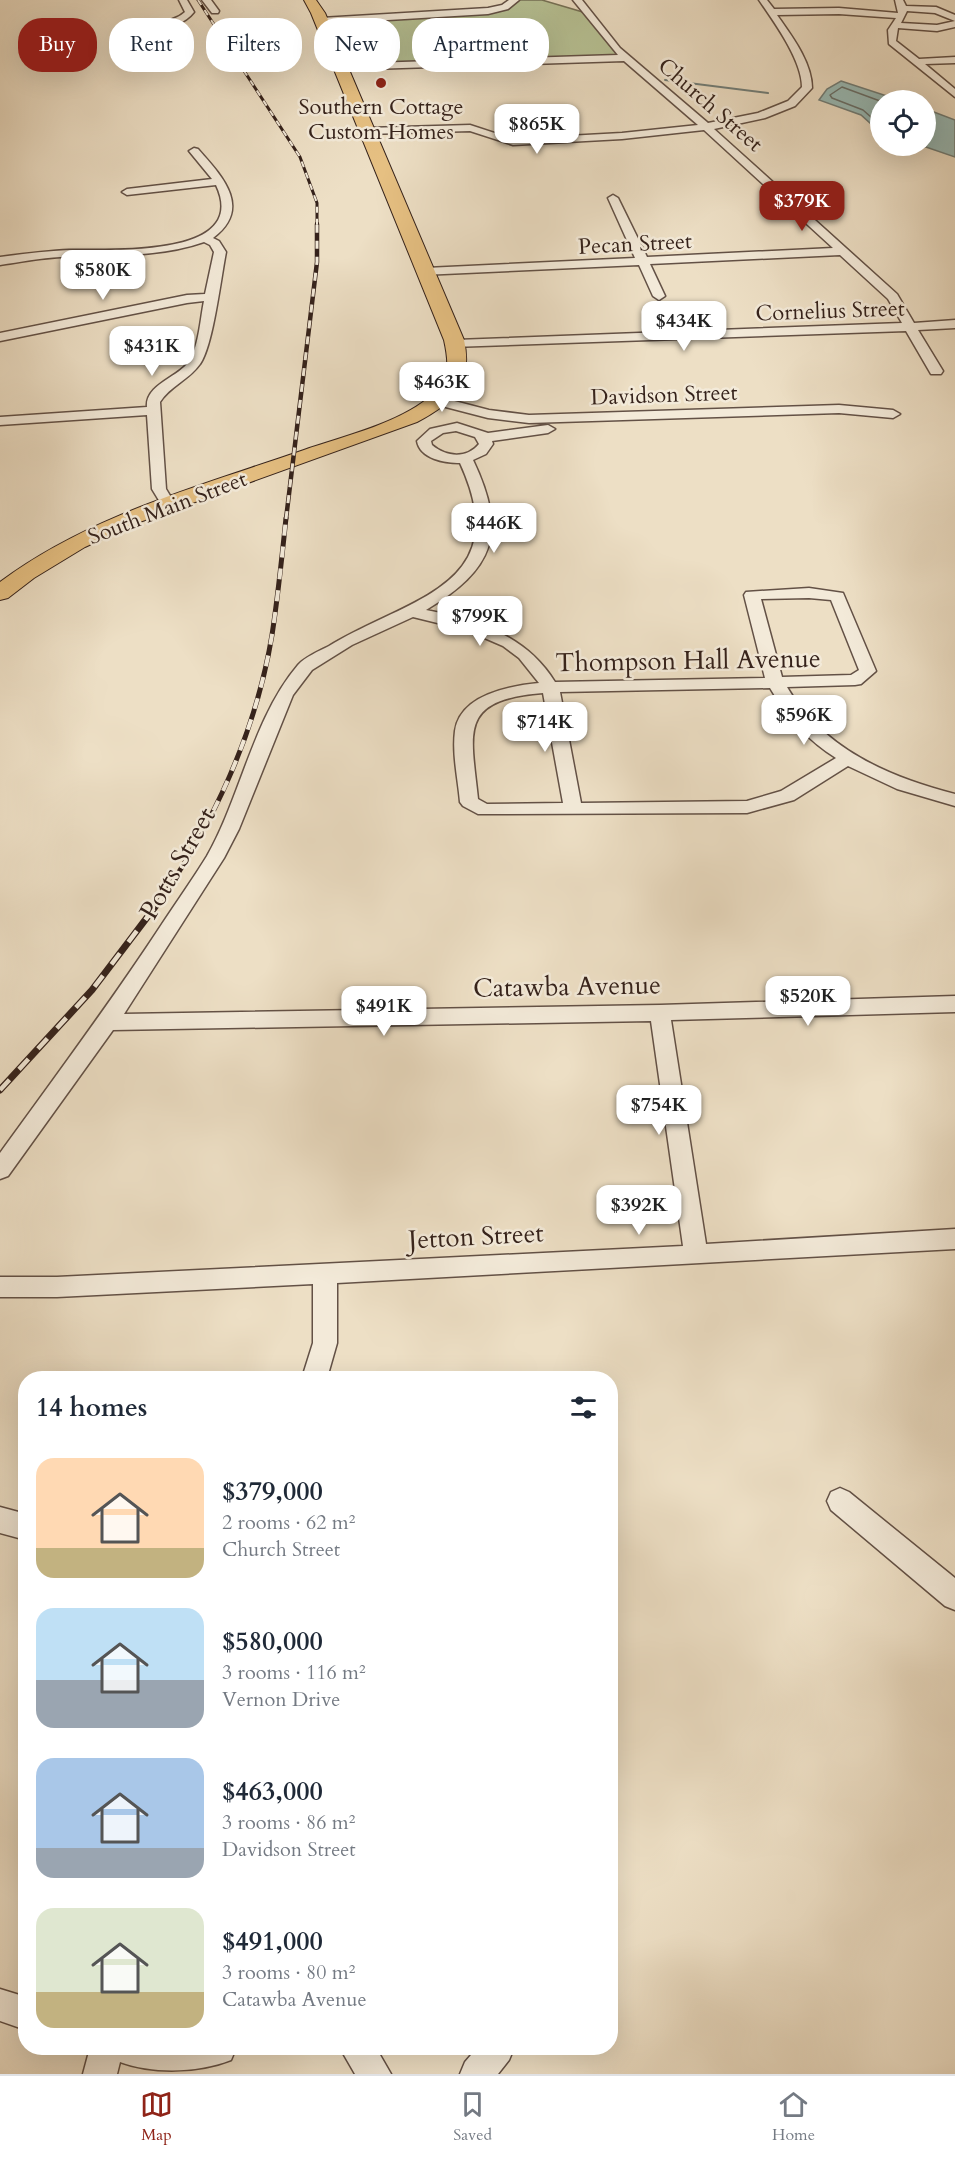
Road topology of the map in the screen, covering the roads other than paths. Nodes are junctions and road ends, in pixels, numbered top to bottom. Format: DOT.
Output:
graph roads {
  1 [pos="183,0"];
  2 [pos="206,0"];
  3 [pos="310,0"];
  4 [pos="515,0"];
  5 [pos="578,0"];
  6 [pos="763,0"];
  7 [pos="215,11"];
  8 [pos="771,12"];
  9 [pos="900,12"];
  10 [pos="183,18"];
  11 [pos="319,18"];
  12 [pos="375,18"];
  13 [pos="955,18"];
  14 [pos="955,24"];
  15 [pos="626,58"];
  16 [pos="955,60"];
  17 [pos="918,62"];
  18 [pos="400,65"];
  19 [pos="342,72"];
  20 [pos="955,94"];
  21 [pos="706,127"];
  22 [pos="367,131"];
  23 [pos="194,151"];
  24 [pos="218,182"];
  25 [pos="127,192"];
  26 [pos="613,198"];
  27 [pos="204,238"];
  28 [pos="845,251"];
  29 [pos="0,261"];
  30 [pos="644,261"];
  31 [pos="426,272"];
  32 [pos="659,296"];
  33 [pos="211,297"];
  34 [pos="955,324"];
  35 [pos="911,327"];
  36 [pos="0,338"];
  37 [pos="456,344"];
  38 [pos="936,370"];
  39 [pos="435,404"];
  40 [pos="153,411"];
  41 [pos="893,414"];
  42 [pos="638,416"];
  43 [pos="0,421"];
  44 [pos="448,428"];
  45 [pos="485,438"];
  46 [pos="465,458"];
  47 [pos="168,504"];
  48 [pos="0,593"];
  49 [pos="411,612"];
  50 [pos="776,683"];
  51 [pos="549,687"];
  52 [pos="848,759"];
  53 [pos="955,800"];
  54 [pos="573,809"];
  55 [pos="955,1004"];
  56 [pos="660,1013"];
  57 [pos="107,1022"];
  58 [pos="2,1164"];
  59 [pos="955,1239"];
  60 [pos="696,1255"];
  61 [pos="325,1272"];
  62 [pos="0,1287"];
  63 [pos="317,1371"];
  64 [pos="840,1501"];
  65 [pos="0,1520"];
  66 [pos="18,1525"];
  67 [pos="955,1596"];
  68 [pos="0,2005"];
  69 [pos="18,2011"];
  70 [pos="104,2055"];
  71 [pos="362,2055"];
  72 [pos="492,2055"];
  73 [pos="100,2074"];
  74 [pos="374,2074"];
  75 [pos="477,2074"];
  1 -- 10 [label="street"];
  2 -- 7 [label="street"];
  3 -- 11 [label="main road"];
  4 -- 12 [label="street"];
  5 -- 15 [label="street, Church Street"];
  6 -- 8 [label="street"];
  8 -- 9 [label="street"];
  8 -- 21 [label="street"];
  9 -- 13 [label="street"];
  9 -- 14 [label="street"];
  9 -- 17 [label="street"];
  15 -- 18 [label="street"];
  15 -- 21 [label="street, Church Street"];
  16 -- 17 [label="street"];
  17 -- 20 [label="street"];
  19 -- 22 [label="main road"];
  21 -- 22 [label="street"];
  21 -- 28 [label="street, Church Street"];
  22 -- 31 [label="main road"];
  23 -- 24 [label="street"];
  24 -- 25 [label="street"];
  24 -- 27 [label="street"];
  26 -- 30 [label="street"];
  27 -- 29 [label="street"];
  27 -- 33 [label="street"];
  28 -- 30 [label="street, Pecan Street"];
  28 -- 35 [label="street, Church Street"];
  30 -- 31 [label="street, Pecan Street"];
  30 -- 32 [label="street"];
  31 -- 37 [label="main road"];
  33 -- 36 [label="street"];
  33 -- 40 [label="street"];
  34 -- 35 [label="street, Cornelius Street"];
  35 -- 37 [label="street, Cornelius Street"];
  35 -- 38 [label="street, Church Street"];
  37 -- 39 [label="main road"];
  39 -- 42 [label="street, Davidson Street"];
  39 -- 44 [label="street"];
  39 -- 47 [label="main road, South Main Street"];
  40 -- 43 [label="street"];
  40 -- 47 [label="street"];
  41 -- 42 [label="street, Davidson Street"];
  42 -- 45 [label="street"];
  44 -- 45 [label="street"];
  44 -- 46 [label="street"];
  45 -- 46 [label="street"];
  46 -- 49 [label="street, Potts Street"];
  47 -- 48 [label="main road, South Main Street"];
  49 -- 51 [label="street"];
  49 -- 57 [label="street, Potts Street"];
  50 -- 50 [label="street, Thompson Hall Avenue"];
  50 -- 51 [label="street, Thompson Hall Avenue"];
  50 -- 52 [label="street"];
  51 -- 54 [label="street"];
  51 -- 54 [label="street, Thompson Hall Avenue"];
  52 -- 53 [label="street"];
  52 -- 54 [label="street"];
  55 -- 56 [label="street, Catawba Avenue"];
  56 -- 57 [label="street, Catawba Avenue"];
  56 -- 60 [label="street"];
  57 -- 58 [label="street, Potts Street"];
  59 -- 60 [label="street, Jetton Street"];
  60 -- 61 [label="street, Jetton Street"];
  61 -- 62 [label="street, Jetton Street"];
  61 -- 63 [label="street"];
  64 -- 67 [label="street"];
  65 -- 66 [label="street"];
  68 -- 69 [label="street"];
  70 -- 73 [label="street"];
  71 -- 74 [label="street"];
  72 -- 75 [label="street"];
}
